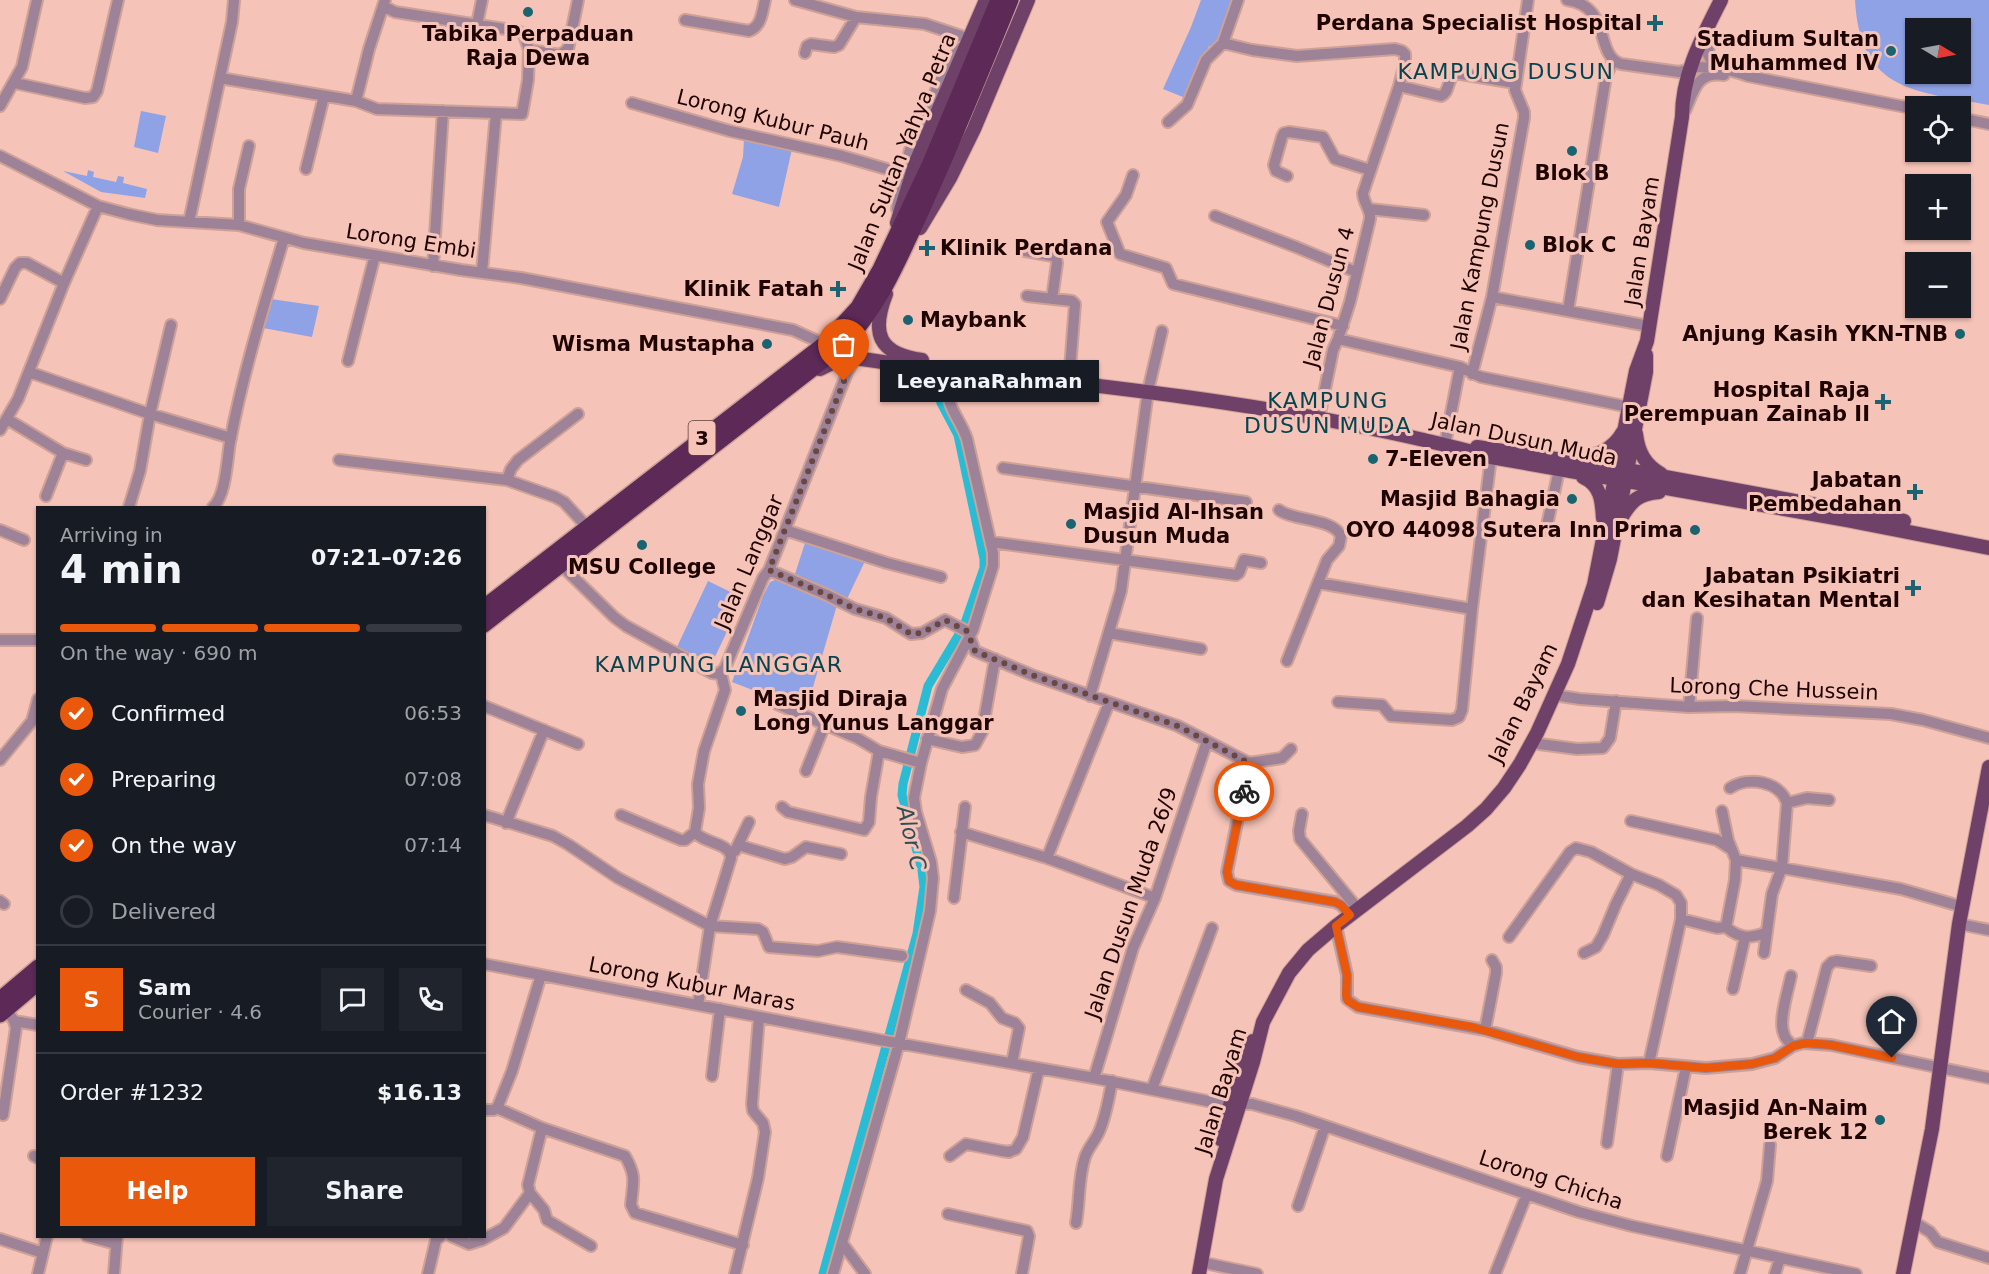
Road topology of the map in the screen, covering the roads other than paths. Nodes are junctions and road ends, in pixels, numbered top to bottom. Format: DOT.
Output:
graph roads {
  1 [pos="37,0"];
  2 [pos="118,0"];
  3 [pos="234,0"];
  4 [pos="239,0"];
  5 [pos="482,0"];
  6 [pos="578,0"];
  7 [pos="765,0"];
  8 [pos="795,0"];
  9 [pos="986,0"];
  10 [pos="998,0"];
  11 [pos="1011,0"];
  12 [pos="1028,0"];
  13 [pos="1035,0"];
  14 [pos="1238,0"];
  15 [pos="1528,0"];
  16 [pos="1567,0"];
  17 [pos="1721,0"];
  18 [pos="384,3"];
  19 [pos="856,17"];
  20 [pos="1713,17"];
  21 [pos="685,20"];
  22 [pos="231,22"];
  23 [pos="1019,22"];
  24 [pos="477,24"];
  25 [pos="970,39"];
  26 [pos="1223,43"];
  27 [pos="529,50"];
  28 [pos="805,53"];
  29 [pos="1614,62"];
  30 [pos="1723,69"];
  31 [pos="1689,70"];
  32 [pos="1748,76"];
  33 [pos="220,78"];
  34 [pos="15,82"];
  35 [pos="1515,83"];
  36 [pos="1399,86"];
  37 [pos="324,96"];
  38 [pos="356,101"];
  39 [pos="632,103"];
  40 [pos="0,106"];
  41 [pos="1905,107"];
  42 [pos="443,111"];
  43 [pos="496,113"];
  44 [pos="1682,117"];
  45 [pos="1971,120"];
  46 [pos="1168,122"];
  47 [pos="1989,124"];
  48 [pos="249,146"];
  49 [pos="0,156"];
  50 [pos="935,166"];
  51 [pos="306,169"];
  52 [pos="1370,170"];
  53 [pos="904,174"];
  54 [pos="1133,175"];
  55 [pos="1287,176"];
  56 [pos="98,206"];
  57 [pos="1369,209"];
  58 [pos="1425,215"];
  59 [pos="1215,216"];
  60 [pos="189,222"];
  61 [pos="239,225"];
  62 [pos="895,229"];
  63 [pos="284,238"];
  64 [pos="891,246"];
  65 [pos="1020,250"];
  66 [pos="375,255"];
  67 [pos="433,266"];
  68 [pos="1356,272"];
  69 [pos="482,273"];
  70 [pos="893,275"];
  71 [pos="64,283"];
  72 [pos="1028,296"];
  73 [pos="1492,297"];
  74 [pos="0,299"];
  75 [pos="1052,299"];
  76 [pos="1568,311"];
  77 [pos="171,325"];
  78 [pos="1342,326"];
  79 [pos="1649,326"];
  80 [pos="1162,331"];
  81 [pos="1338,339"];
  82 [pos="824,344"];
  83 [pos="855,358"];
  84 [pos="348,361"];
  85 [pos="823,367"];
  86 [pos="1460,367"];
  87 [pos="29,372"];
  88 [pos="948,373"];
  89 [pos="1472,374"];
  90 [pos="1014,376"];
  91 [pos="801,378"];
  92 [pos="844,381"];
  93 [pos="1069,382"];
  94 [pos="1148,391"];
  95 [pos="1633,412"];
  96 [pos="150,414"];
  97 [pos="578,414"];
  98 [pos="1319,418"];
  99 [pos="7,419"];
  100 [pos="1625,429"];
  101 [pos="0,430"];
  102 [pos="231,438"];
  103 [pos="1445,444"];
  104 [pos="63,453"];
  105 [pos="1491,457"];
  106 [pos="86,460"];
  107 [pos="339,460"];
  108 [pos="1003,468"];
  109 [pos="1565,468"];
  110 [pos="1621,475"];
  111 [pos="507,480"];
  112 [pos="1135,486"];
  113 [pos="1680,486"];
  114 [pos="46,496"];
  115 [pos="1246,502"];
  116 [pos="129,506"];
  117 [pos="214,506"];
  118 [pos="1279,510"];
  119 [pos="1617,523"];
  120 [pos="587,527"];
  121 [pos="0,530"];
  122 [pos="785,530"];
  123 [pos="1546,530"];
  124 [pos="1604,538"];
  125 [pos="1989,539"];
  126 [pos="24,540"];
  127 [pos="991,542"];
  128 [pos="1989,548"];
  129 [pos="1125,560"];
  130 [pos="1261,563"];
  131 [pos="560,564"];
  132 [pos="769,570"];
  133 [pos="941,577"];
  134 [pos="1318,583"];
  135 [pos="486,605"];
  136 [pos="1472,609"];
  137 [pos="1697,618"];
  138 [pos="486,623"];
  139 [pos="1109,633"];
  140 [pos="968,634"];
  141 [pos="0,640"];
  142 [pos="36,640"];
  143 [pos="1202,649"];
  144 [pos="995,659"];
  145 [pos="1287,661"];
  146 [pos="1568,663"];
  147 [pos="721,673"];
  148 [pos="1554,695"];
  149 [pos="1090,696"];
  150 [pos="1616,701"];
  151 [pos="1338,702"];
  152 [pos="1109,703"];
  153 [pos="777,704"];
  154 [pos="486,707"];
  155 [pos="1689,707"];
  156 [pos="35,722"];
  157 [pos="825,724"];
  158 [pos="544,730"];
  159 [pos="1989,738"];
  160 [pos="927,739"];
  161 [pos="1207,741"];
  162 [pos="1532,743"];
  163 [pos="578,744"];
  164 [pos="1291,749"];
  165 [pos="879,751"];
  166 [pos="0,760"];
  167 [pos="918,762"];
  168 [pos="1249,763"];
  169 [pos="1989,768"];
  170 [pos="806,771"];
  171 [pos="1730,788"];
  172 [pos="1986,796"];
  173 [pos="1829,800"];
  174 [pos="1786,803"];
  175 [pos="782,807"];
  176 [pos="965,807"];
  177 [pos="1722,811"];
  178 [pos="1302,814"];
  179 [pos="621,815"];
  180 [pos="486,816"];
  181 [pos="1631,821"];
  182 [pos="749,822"];
  183 [pos="506,823"];
  184 [pos="695,832"];
  185 [pos="961,832"];
  186 [pos="735,850"];
  187 [pos="841,854"];
  188 [pos="1734,854"];
  189 [pos="1047,858"];
  190 [pos="1782,867"];
  191 [pos="1631,874"];
  192 [pos="954,898"];
  193 [pos="1155,898"];
  194 [pos="1963,907"];
  195 [pos="1354,912"];
  196 [pos="1681,919"];
  197 [pos="1959,924"];
  198 [pos="710,926"];
  199 [pos="1336,926"];
  200 [pos="1726,927"];
  201 [pos="1212,928"];
  202 [pos="1989,930"];
  203 [pos="1765,933"];
  204 [pos="1509,937"];
  205 [pos="1744,937"];
  206 [pos="1764,953"];
  207 [pos="1584,954"];
  208 [pos="902,956"];
  209 [pos="1492,960"];
  210 [pos="486,964"];
  211 [pos="1871,966"];
  212 [pos="36,970"];
  213 [pos="541,975"];
  214 [pos="1791,976"];
  215 [pos="36,985"];
  216 [pos="1733,989"];
  217 [pos="966,990"];
  218 [pos="698,1005"];
  219 [pos="720,1009"];
  220 [pos="5,1011"];
  221 [pos="759,1017"];
  222 [pos="36,1024"];
  223 [pos="1485,1030"];
  224 [pos="896,1043"];
  225 [pos="1807,1043"];
  226 [pos="1793,1046"];
  227 [pos="1012,1063"];
  228 [pos="1649,1063"];
  229 [pos="1618,1064"];
  230 [pos="1686,1067"];
  231 [pos="1937,1067"];
  232 [pos="1039,1068"];
  233 [pos="712,1076"];
  234 [pos="1094,1078"];
  235 [pos="1989,1078"];
  236 [pos="1112,1081"];
  237 [pos="1152,1089"];
  238 [pos="1235,1104"];
  239 [pos="497,1108"];
  240 [pos="486,1110"];
  241 [pos="3,1115"];
  242 [pos="1325,1126"];
  243 [pos="542,1128"];
  244 [pos="1607,1143"];
  245 [pos="1770,1145"];
  246 [pos="950,1156"];
  247 [pos="1667,1156"];
  248 [pos="530,1193"];
  249 [pos="1527,1194"];
  250 [pos="1298,1206"];
  251 [pos="948,1214"];
  252 [pos="1914,1222"];
  253 [pos="1076,1223"];
  254 [pos="47,1238"];
  255 [pos="102,1238"];
  256 [pos="438,1238"];
  257 [pos="456,1238"];
  258 [pos="486,1238"];
  259 [pos="486,1238"];
  260 [pos="0,1239"];
  261 [pos="117,1240"];
  262 [pos="842,1243"];
  263 [pos="743,1245"];
  264 [pos="591,1246"];
  265 [pos="1747,1251"];
  266 [pos="43,1253"];
  267 [pos="1780,1258"];
  268 [pos="1989,1258"];
  269 [pos="1200,1268"];
  270 [pos="38,1274"];
  271 [pos="114,1274"];
  272 [pos="428,1274"];
  273 [pos="735,1274"];
  274 [pos="833,1274"];
  275 [pos="866,1274"];
  276 [pos="1022,1274"];
  277 [pos="1257,1274"];
  278 [pos="1496,1274"];
  279 [pos="1740,1274"];
  280 [pos="1775,1274"];
  281 [pos="1856,1274"];
  282 [pos="1903,1274"];
  1 -- 34 [label="street"];
  2 -- 34 [label="street"];
  3 -- 22 [label="street"];
  4 -- 22 [label="street"];
  5 -- 24 [label="street"];
  6 -- 27 [label="street"];
  7 -- 21 [label="street"];
  8 -- 19 [label="street"];
  9 -- 25 [label="main road, Jalan Sultan Yahya Petra / 3"];
  10 -- 50 [label="highway"];
  11 -- 50 [label="highway"];
  12 -- 23 [label="main road, Jalan Sultan Yahya Petra / 3"];
  13 -- 23 [label="street"];
  14 -- 26 [label="street"];
  15 -- 35 [label="street, Jalan Kampung Dusun"];
  16 -- 29 [label="street"];
  17 -- 20 [label="main road, Jalan Bayam"];
  18 -- 24 [label="street"];
  18 -- 38 [label="street"];
  19 -- 25 [label="street"];
  19 -- 28 [label="street"];
  20 -- 30 [label="street, Jalan Bayam"];
  20 -- 31 [label="main road, Jalan Bayam"];
  22 -- 33 [label="street"];
  23 -- 70 [label="main road, Jalan Sultan Yahya Petra / 3"];
  24 -- 27 [label="street"];
  25 -- 53 [label="street"];
  25 -- 62 [label="main road, Jalan Sultan Yahya Petra / 3"];
  26 -- 36 [label="street, Jalan Dusun 4"];
  26 -- 46 [label="street"];
  27 -- 43 [label="street"];
  29 -- 31 [label="street"];
  29 -- 76 [label="street"];
  30 -- 31 [label="street"];
  30 -- 32 [label="street"];
  31 -- 44 [label="main road, Jalan Bayam"];
  32 -- 41 [label="street"];
  32 -- 44 [label="street, Jalan Bayam"];
  33 -- 37 [label="street"];
  33 -- 60 [label="street"];
  34 -- 40 [label="street"];
  35 -- 36 [label="street"];
  35 -- 73 [label="street, Jalan Kampung Dusun"];
  36 -- 52 [label="street, Jalan Dusun 4"];
  37 -- 38 [label="street"];
  37 -- 51 [label="street"];
  38 -- 42 [label="street"];
  39 -- 53 [label="street, Lorong Kubur Pauh"];
  42 -- 43 [label="street"];
  42 -- 67 [label="street"];
  43 -- 69 [label="street"];
  44 -- 79 [label="main road, Jalan Bayam"];
  45 -- 47 [label="street"];
  48 -- 61 [label="street"];
  49 -- 56 [label="street, Lorong Embi"];
  50 -- 64 [label="highway"];
  50 -- 70 [label="highway"];
  52 -- 55 [label="street"];
  52 -- 57 [label="street, Jalan Dusun 4"];
  53 -- 62 [label="street"];
  54 -- 78 [label="street"];
  56 -- 60 [label="street, Lorong Embi"];
  56 -- 71 [label="street"];
  57 -- 58 [label="street"];
  57 -- 68 [label="street, Jalan Dusun 4"];
  59 -- 68 [label="street"];
  60 -- 61 [label="street, Lorong Embi"];
  61 -- 63 [label="street, Lorong Embi"];
  62 -- 64 [label="main road, Jalan Sultan Yahya Petra / 3"];
  63 -- 66 [label="street, Lorong Embi"];
  63 -- 102 [label="street"];
  64 -- 82 [label="highway, Jalan Sultan Yahya Petra / 3"];
  65 -- 75 [label="street"];
  66 -- 67 [label="street, Lorong Embi"];
  66 -- 84 [label="street"];
  67 -- 69 [label="street, Lorong Embi"];
  68 -- 78 [label="street, Jalan Dusun 4"];
  69 -- 82 [label="street, Lorong Embi"];
  70 -- 90 [label="main road, Jalan Dusun Muda"];
  70 -- 91 [label="highway, Jalan Sultan Yahya Petra / 3"];
  71 -- 74 [label="street"];
  71 -- 87 [label="street"];
  72 -- 75 [label="street"];
  73 -- 76 [label="street"];
  73 -- 89 [label="street, Jalan Kampung Dusun"];
  75 -- 93 [label="street"];
  76 -- 79 [label="street"];
  77 -- 96 [label="street"];
  78 -- 81 [label="street, Jalan Dusun 4"];
  79 -- 95 [label="main road, Jalan Bayam"];
  80 -- 94 [label="street"];
  81 -- 86 [label="street"];
  81 -- 98 [label="street, Jalan Dusun 4"];
  82 -- 120 [label="highway, Jalan Sultan Yahya Petra / 3"];
  83 -- 85 [label="main road, Jalan Dusun Muda"];
  83 -- 88 [label="main road, Jalan Dusun Muda"];
  83 -- 92 [label="street, Jalan Langgar"];
  85 -- 91 [label="main road, Jalan Dusun Muda"];
  85 -- 92 [label="street"];
  86 -- 89 [label="street"];
  86 -- 103 [label="street"];
  87 -- 96 [label="street"];
  87 -- 99 [label="street"];
  88 -- 90 [label="main road, Jalan Dusun Muda"];
  88 -- 127 [label="street"];
  89 -- 95 [label="street"];
  90 -- 93 [label="main road, Jalan Dusun Muda"];
  91 -- 131 [label="highway, Jalan Sultan Yahya Petra / 3"];
  92 -- 122 [label="street, Jalan Langgar"];
  93 -- 94 [label="main road, Jalan Dusun Muda"];
  94 -- 98 [label="main road, Jalan Dusun Muda"];
  94 -- 112 [label="street"];
  95 -- 100 [label="main road, Jalan Bayam"];
  95 -- 110 [label="main road"];
  95 -- 113 [label="main road"];
  96 -- 102 [label="street"];
  96 -- 116 [label="street"];
  97 -- 111 [label="street"];
  98 -- 103 [label="main road, Jalan Dusun Muda"];
  99 -- 101 [label="street"];
  99 -- 104 [label="street"];
  100 -- 109 [label="main road"];
  100 -- 110 [label="main road, Jalan Bayam"];
  102 -- 117 [label="street"];
  103 -- 105 [label="main road, Jalan Dusun Muda"];
  103 -- 109 [label="main road"];
  104 -- 106 [label="street"];
  104 -- 114 [label="street"];
  105 -- 109 [label="main road, Jalan Dusun Muda"];
  105 -- 136 [label="street"];
  107 -- 111 [label="street"];
  108 -- 112 [label="street"];
  109 -- 110 [label="main road"];
  109 -- 123 [label="street"];
  109 -- 124 [label="main road"];
  110 -- 113 [label="main road"];
  110 -- 119 [label="main road"];
  110 -- 124 [label="main road, Jalan Bayam"];
  111 -- 120 [label="street"];
  112 -- 115 [label="street"];
  112 -- 129 [label="street"];
  113 -- 119 [label="main road"];
  113 -- 125 [label="main road"];
  113 -- 128 [label="main road"];
  118 -- 134 [label="street"];
  119 -- 146 [label="main road"];
  120 -- 135 [label="highway, Jalan Sultan Yahya Petra / 3"];
  121 -- 126 [label="street"];
  122 -- 132 [label="street, Jalan Langgar"];
  122 -- 133 [label="street"];
  124 -- 146 [label="main road, Jalan Bayam"];
  127 -- 129 [label="street"];
  127 -- 140 [label="street"];
  129 -- 130 [label="street"];
  129 -- 139 [label="street"];
  131 -- 138 [label="highway, Jalan Sultan Yahya Petra / 3"];
  131 -- 147 [label="street"];
  132 -- 140 [label="street"];
  132 -- 147 [label="street, Jalan Langgar"];
  134 -- 136 [label="street"];
  134 -- 145 [label="street"];
  136 -- 151 [label="street"];
  137 -- 155 [label="street"];
  139 -- 143 [label="street"];
  139 -- 149 [label="street"];
  140 -- 144 [label="street"];
  140 -- 160 [label="street"];
  141 -- 142 [label="street"];
  144 -- 149 [label="street"];
  144 -- 160 [label="street"];
  146 -- 148 [label="main road, Jalan Bayam"];
  147 -- 184 [label="street"];
  148 -- 150 [label="street, Lorong Che Hussein"];
  148 -- 162 [label="main road, Jalan Bayam"];
  149 -- 152 [label="street"];
  150 -- 155 [label="street, Lorong Che Hussein"];
  150 -- 162 [label="street"];
  152 -- 161 [label="street"];
  152 -- 189 [label="street"];
  153 -- 157 [label="street"];
  154 -- 158 [label="street"];
  155 -- 159 [label="street, Lorong Che Hussein"];
  156 -- 166 [label="street"];
  157 -- 165 [label="street"];
  157 -- 170 [label="street"];
  158 -- 163 [label="street"];
  158 -- 183 [label="street"];
  160 -- 167 [label="street"];
  161 -- 168 [label="street"];
  161 -- 193 [label="street, Jalan Dusun Muda 26/9"];
  162 -- 195 [label="main road, Jalan Bayam"];
  164 -- 168 [label="street"];
  165 -- 167 [label="street"];
  165 -- 175 [label="street"];
  167 -- 224 [label="street"];
  168 -- 195 [label="street"];
  169 -- 172 [label="main road"];
  171 -- 174 [label="street"];
  172 -- 194 [label="main road"];
  173 -- 174 [label="street"];
  174 -- 190 [label="street"];
  176 -- 185 [label="street"];
  177 -- 188 [label="street"];
  178 -- 195 [label="street"];
  179 -- 184 [label="street"];
  180 -- 183 [label="street"];
  181 -- 188 [label="street"];
  182 -- 186 [label="street"];
  183 -- 198 [label="street"];
  184 -- 186 [label="street"];
  185 -- 189 [label="street"];
  185 -- 192 [label="street"];
  186 -- 187 [label="street"];
  186 -- 198 [label="street"];
  188 -- 190 [label="street"];
  188 -- 200 [label="street"];
  189 -- 193 [label="street"];
  190 -- 194 [label="street"];
  190 -- 203 [label="street"];
  191 -- 196 [label="street"];
  191 -- 204 [label="street"];
  191 -- 207 [label="street"];
  193 -- 234 [label="street, Jalan Dusun Muda 26/9"];
  194 -- 197 [label="main road"];
  195 -- 199 [label="main road, Jalan Bayam"];
  196 -- 200 [label="street"];
  196 -- 228 [label="street"];
  197 -- 202 [label="street"];
  197 -- 231 [label="main road"];
  198 -- 208 [label="street"];
  198 -- 218 [label="street"];
  199 -- 223 [label="street"];
  199 -- 238 [label="main road, Jalan Bayam"];
  200 -- 205 [label="street"];
  201 -- 237 [label="street"];
  203 -- 205 [label="street"];
  203 -- 206 [label="street"];
  205 -- 216 [label="street"];
  209 -- 223 [label="street"];
  210 -- 213 [label="street, Lorong Kubur Maras"];
  211 -- 225 [label="street"];
  212 -- 220 [label="highway"];
  213 -- 218 [label="street, Lorong Kubur Maras"];
  213 -- 239 [label="street"];
  214 -- 226 [label="street"];
  215 -- 220 [label="highway"];
  217 -- 227 [label="street"];
  218 -- 219 [label="street, Lorong Kubur Maras"];
  219 -- 221 [label="street, Lorong Kubur Maras"];
  219 -- 233 [label="street"];
  220 -- 222 [label="street"];
  220 -- 241 [label="street"];
  221 -- 224 [label="street, Lorong Kubur Maras"];
  221 -- 263 [label="street"];
  223 -- 229 [label="street"];
  224 -- 227 [label="street, Lorong Kubur Maras"];
  224 -- 262 [label="street"];
  225 -- 226 [label="street"];
  225 -- 231 [label="street"];
  226 -- 230 [label="street"];
  227 -- 232 [label="street, Lorong Kubur Maras"];
  228 -- 229 [label="street"];
  228 -- 230 [label="street"];
  229 -- 244 [label="street"];
  230 -- 247 [label="street"];
  231 -- 235 [label="street"];
  231 -- 252 [label="main road"];
  232 -- 234 [label="street, Lorong Chicha"];
  232 -- 246 [label="street"];
  234 -- 236 [label="street, Lorong Chicha"];
  236 -- 237 [label="street, Lorong Chicha"];
  236 -- 253 [label="street"];
  237 -- 238 [label="street, Lorong Chicha"];
  238 -- 242 [label="street, Lorong Chicha"];
  238 -- 269 [label="main road, Jalan Bayam"];
  239 -- 240 [label="street"];
  239 -- 243 [label="street"];
  242 -- 249 [label="street, Lorong Chicha"];
  242 -- 250 [label="street"];
  243 -- 248 [label="street"];
  243 -- 263 [label="street"];
  245 -- 265 [label="street"];
  248 -- 259 [label="street"];
  248 -- 264 [label="street"];
  249 -- 265 [label="street, Lorong Chicha"];
  249 -- 278 [label="street"];
  251 -- 276 [label="street"];
  252 -- 268 [label="street"];
  252 -- 282 [label="main road"];
  254 -- 266 [label="street"];
  255 -- 261 [label="street"];
  256 -- 272 [label="street"];
  257 -- 258 [label="street"];
  260 -- 266 [label="street"];
  261 -- 271 [label="street"];
  262 -- 274 [label="street"];
  262 -- 275 [label="street"];
  263 -- 273 [label="street"];
  265 -- 267 [label="street, Lorong Chicha"];
  265 -- 279 [label="street"];
  266 -- 270 [label="street"];
  267 -- 280 [label="street"];
  267 -- 281 [label="street, Lorong Chicha"];
  269 -- 277 [label="street"];
}
